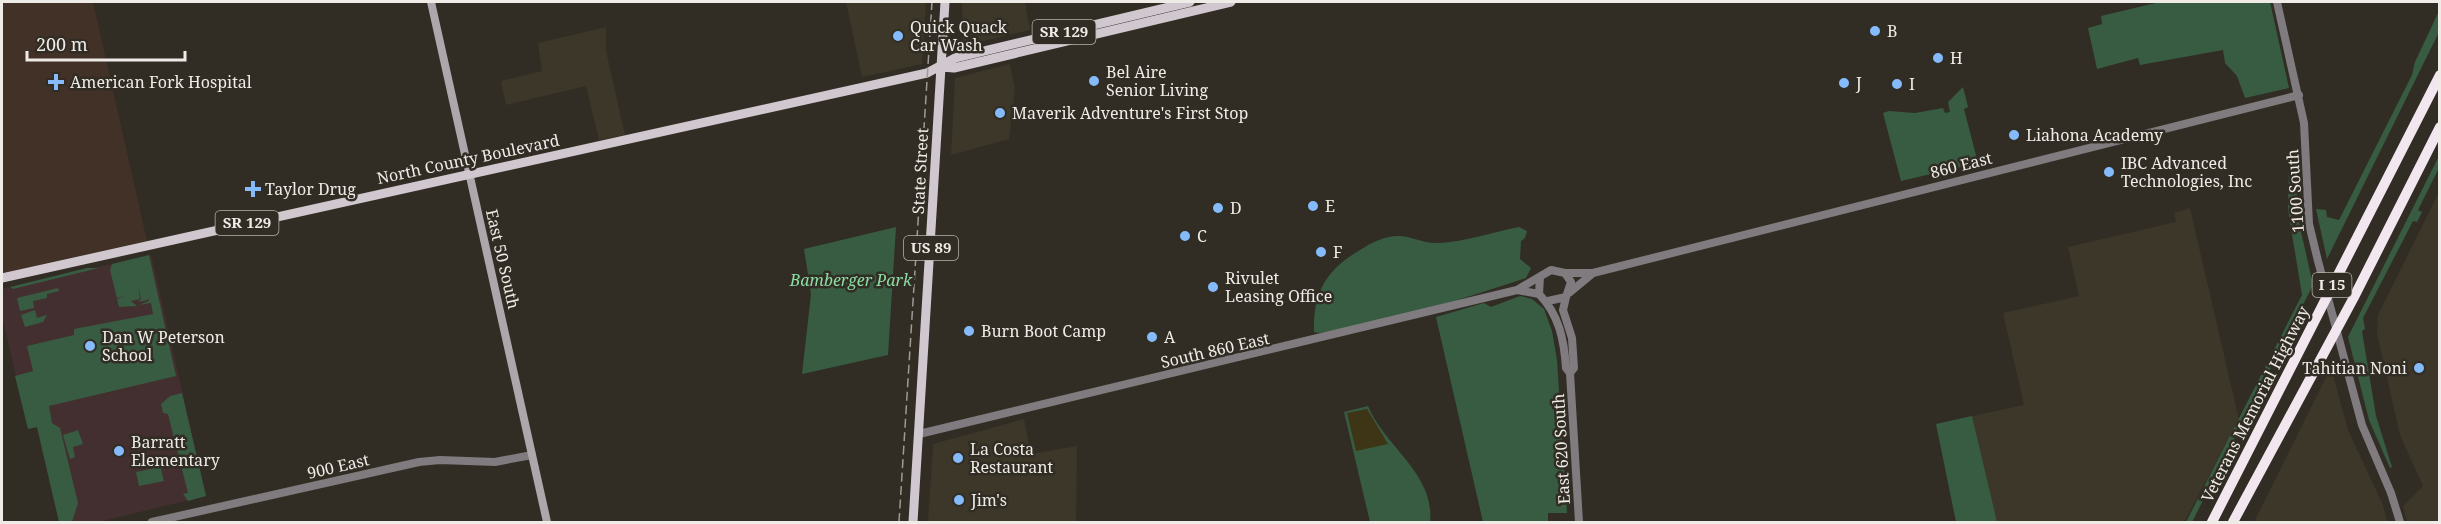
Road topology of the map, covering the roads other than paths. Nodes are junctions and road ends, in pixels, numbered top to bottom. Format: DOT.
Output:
graph roads {
  1 [pos="431,2"];
  2 [pos="945,2"];
  3 [pos="1190,2"];
  4 [pos="1231,2"];
  5 [pos="2277,2"];
  6 [pos="941,67"];
  7 [pos="2439,75"];
  8 [pos="2299,95"];
  9 [pos="2439,127"];
  10 [pos="469,174"];
  11 [pos="1565,273"];
  12 [pos="1593,273"];
  13 [pos="1540,277"];
  14 [pos="2,278"];
  15 [pos="1517,290"];
  16 [pos="1539,294"];
  17 [pos="1568,295"];
  18 [pos="1548,301"];
  19 [pos="1570,373"];
  20 [pos="919,434"];
  21 [pos="532,455"];
  22 [pos="152,522"];
  23 [pos="547,522"];
  24 [pos="913,522"];
  25 [pos="1580,522"];
  26 [pos="2212,522"];
  27 [pos="2233,522"];
  28 [pos="2400,522"];
  1 -- 10 [label="main road, East 50 South"];
  2 -- 6 [label="main road, State Street / US 89"];
  3 -- 6 [label="main road, North County Boulevard / SR 129"];
  4 -- 6 [label="main road, North County Boulevard / SR 129"];
  5 -- 8 [label="street, 1100 South"];
  6 -- 10 [label="main road, North County Boulevard / SR 129"];
  6 -- 20 [label="main road, State Street / US 89"];
  7 -- 26 [label="highway, Veterans Memorial Highway / I 15"];
  8 -- 12 [label="street, 860 East"];
  8 -- 28 [label="street, 1100 South"];
  9 -- 27 [label="highway, Veterans Memorial Highway / I 15"];
  10 -- 14 [label="main road, North County Boulevard / SR 129"];
  10 -- 21 [label="main road, East 50 South"];
  11 -- 12 [label="street"];
  11 -- 13 [label="street"];
  11 -- 17 [label="street"];
  12 -- 17 [label="street"];
  13 -- 15 [label="street, South 860 East"];
  13 -- 16 [label="street"];
  15 -- 16 [label="street, South 860 East"];
  15 -- 20 [label="street, South 860 East"];
  16 -- 18 [label="street"];
  17 -- 18 [label="street"];
  17 -- 19 [label="street, East 620 South"];
  18 -- 19 [label="street, East 620 South"];
  19 -- 25 [label="street, East 620 South"];
  20 -- 24 [label="main road, State Street / US 89"];
  21 -- 22 [label="street, 900 East"];
  21 -- 23 [label="main road, East 50 South"];
}
